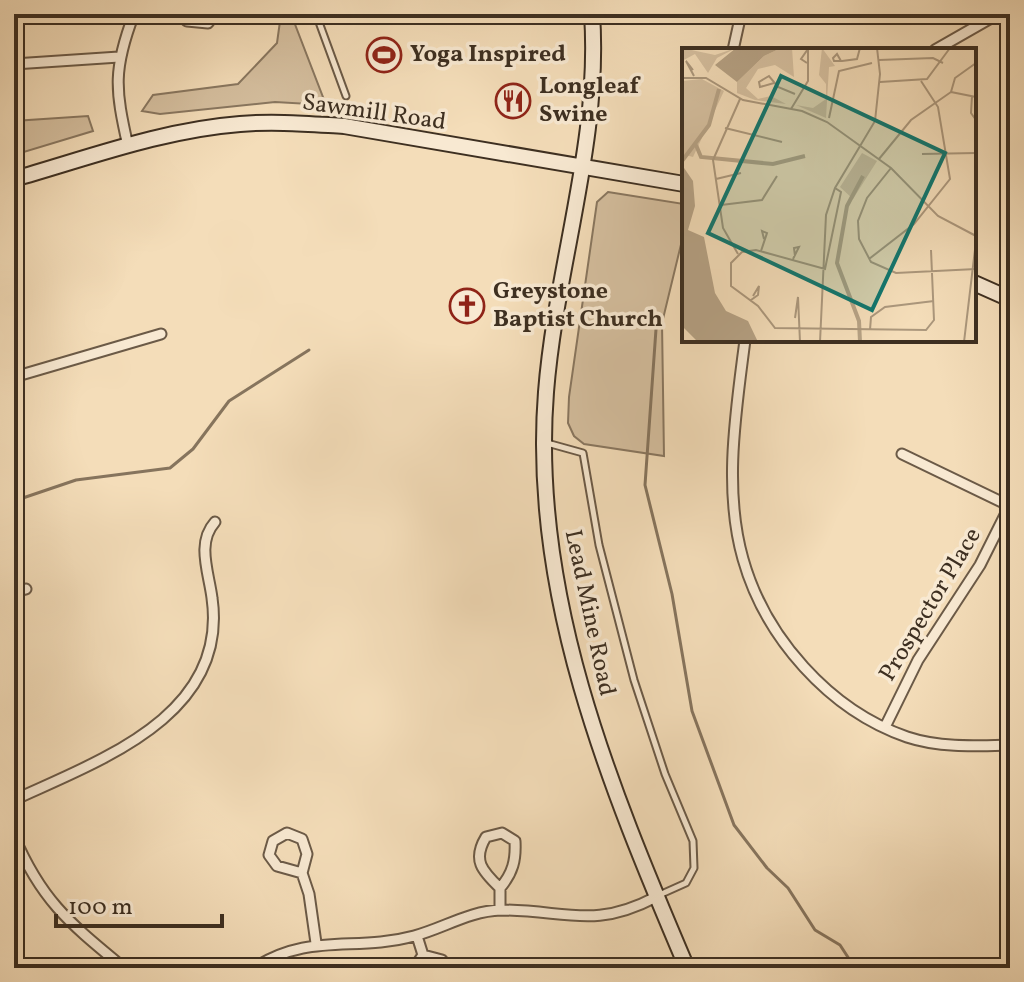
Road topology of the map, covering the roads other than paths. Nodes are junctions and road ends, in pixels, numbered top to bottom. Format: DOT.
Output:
graph roads {
  1 [pos="134,14"];
  2 [pos="179,14"];
  3 [pos="215,14"];
  4 [pos="316,14"];
  5 [pos="592,14"];
  6 [pos="741,14"];
  7 [pos="998,14"];
  8 [pos="733,48"];
  9 [pos="938,48"];
  10 [pos="119,57"];
  11 [pos="14,64"];
  12 [pos="346,96"];
  13 [pos="128,146"];
  14 [pos="582,166"];
  15 [pos="14,179"];
  16 [pos="682,184"];
  17 [pos="976,284"];
  18 [pos="1010,299"];
  19 [pos="161,334"];
  20 [pos="745,342"];
  21 [pos="14,377"];
  22 [pos="543,443"];
  23 [pos="902,454"];
  24 [pos="1010,505"];
  25 [pos="215,522"];
  26 [pos="26,589"];
  27 [pos="14,592"];
  28 [pos="886,725"];
  29 [pos="1010,745"];
  30 [pos="14,800"];
  31 [pos="14,836"];
  32 [pos="302,873"];
  33 [pos="500,888"];
  34 [pos="656,897"];
  35 [pos="500,910"];
  36 [pos="417,936"];
  37 [pos="316,943"];
  38 [pos="423,955"];
  39 [pos="124,968"];
  40 [pos="254,968"];
  41 [pos="414,968"];
  42 [pos="447,968"];
  43 [pos="687,968"];
  1 -- 10 [label="street"];
  2 -- 3 [label="street"];
  4 -- 12 [label="lane"];
  5 -- 14 [label="main road, Lead Mine Road"];
  6 -- 8 [label="street"];
  7 -- 9 [label="street"];
  10 -- 11 [label="street"];
  10 -- 13 [label="street"];
  13 -- 14 [label="main road, Sawmill Road"];
  13 -- 15 [label="main road, Sawmill Road"];
  14 -- 16 [label="main road, Sawmill Road"];
  14 -- 22 [label="main road, Lead Mine Road"];
  17 -- 18 [label="main road"];
  19 -- 21 [label="street"];
  20 -- 28 [label="street"];
  22 -- 34 [label="main road, Lead Mine Road"];
  22 -- 34 [label="lane"];
  23 -- 24 [label="street"];
  24 -- 28 [label="street, Prospector Place"];
  25 -- 30 [label="street"];
  26 -- 27 [label="street"];
  28 -- 29 [label="street"];
  31 -- 39 [label="street"];
  32 -- 32 [label="street"];
  32 -- 37 [label="street"];
  33 -- 33 [label="street"];
  33 -- 35 [label="street"];
  34 -- 35 [label="street"];
  34 -- 43 [label="main road, Lead Mine Road"];
  35 -- 36 [label="street"];
  36 -- 37 [label="street"];
  36 -- 38 [label="street"];
  37 -- 40 [label="street"];
  38 -- 41 [label="street"];
  38 -- 42 [label="street"];
}
